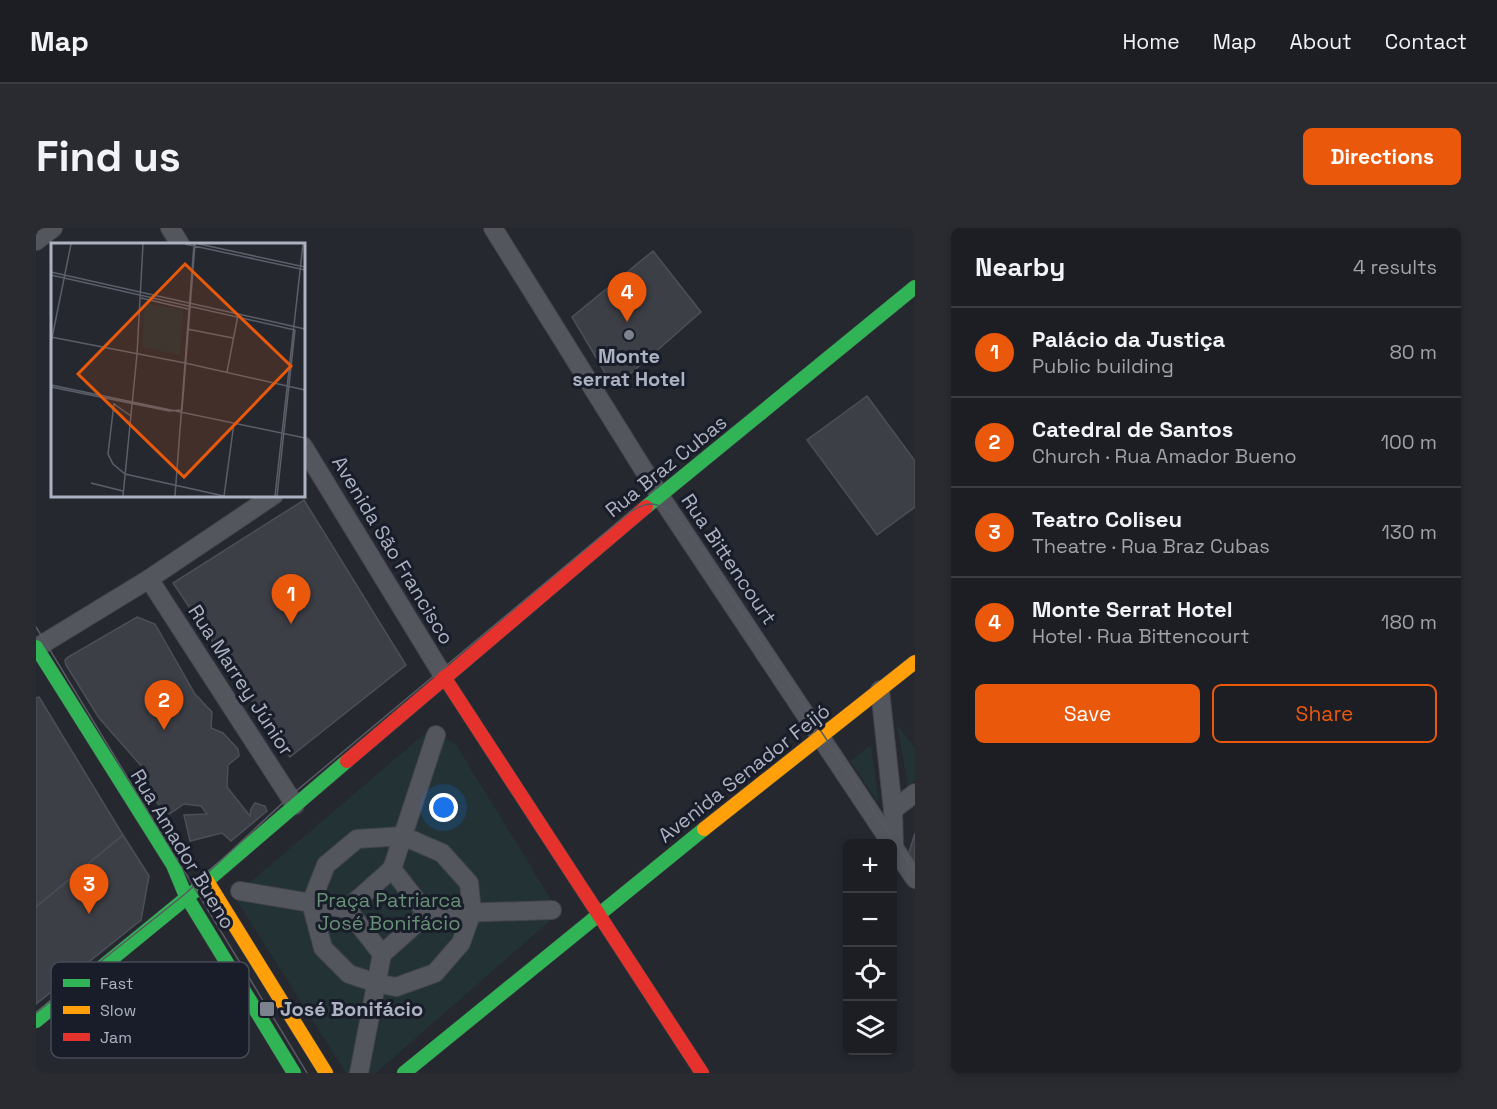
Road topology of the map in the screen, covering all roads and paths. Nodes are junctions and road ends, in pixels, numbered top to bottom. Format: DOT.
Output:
graph roads {
  1 [pos="53,228"];
  2 [pos="170,228"];
  3 [pos="500,231"];
  4 [pos="36,241"];
  5 [pos="179,243"];
  6 [pos="915,287"];
  7 [pos="304,450"];
  8 [pos="309,471"];
  9 [pos="273,496"];
  10 [pos="660,496"];
  11 [pos="149,579"];
  12 [pos="36,647"];
  13 [pos="915,662"];
  14 [pos="444,677"];
  15 [pos="880,690"];
  16 [pos="436,735"];
  17 [pos="821,737"];
  18 [pos="915,793"];
  19 [pos="295,806"];
  20 [pos="893,810"];
  21 [pos="403,836"];
  22 [pos="889,839"];
  23 [pos="894,839"];
  24 [pos="897,851"];
  25 [pos="392,869"];
  26 [pos="915,879"];
  27 [pos="207,881"];
  28 [pos="240,891"];
  29 [pos="188,897"];
  30 [pos="311,903"];
  31 [pos="347,909"];
  32 [pos="552,910"];
  33 [pos="472,912"];
  34 [pos="427,914"];
  35 [pos="598,914"];
  36 [pos="382,954"];
  37 [pos="108,962"];
  38 [pos="227,962"];
  39 [pos="376,983"];
  40 [pos="249,998"];
  41 [pos="51,1009"];
  42 [pos="36,1021"];
  43 [pos="294,1073"];
  44 [pos="326,1073"];
  45 [pos="359,1073"];
  46 [pos="404,1073"];
  47 [pos="702,1073"];
  1 -- 4 [label="street"];
  2 -- 5 [label="street"];
  3 -- 10 [label="street, Rua Bittencourt"];
  6 -- 10 [label="main road, Rua Braz Cubas"];
  7 -- 8 [label="street, Avenida São Francisco"];
  8 -- 14 [label="street, Avenida São Francisco"];
  9 -- 11 [label="street"];
  10 -- 14 [label="main road, Rua Braz Cubas"];
  10 -- 17 [label="street, Rua Bittencourt"];
  11 -- 12 [label="street"];
  11 -- 19 [label="street, Rua Marrey Júnior"];
  12 -- 29 [label="main road, Rua Amador Bueno"];
  13 -- 15 [label="main road, Avenida Senador Feijó"];
  14 -- 19 [label="main road"];
  14 -- 35 [label="main road"];
  15 -- 17 [label="main road, Avenida Senador Feijó"];
  15 -- 20 [label="street"];
  16 -- 21 [label="street"];
  17 -- 22 [label="street, Rua Bittencourt"];
  17 -- 35 [label="main road, Avenida Senador Feijó"];
  18 -- 20 [label="street"];
  19 -- 27 [label="main road"];
  20 -- 23 [label="street"];
  21 -- 25 [label="street"];
  21 -- 30 [label="street"];
  21 -- 33 [label="street"];
  24 -- 26 [label="street, Rua Bittencourt"];
  25 -- 31 [label="street"];
  25 -- 34 [label="street"];
  27 -- 29 [label="main road"];
  27 -- 44 [label="main road"];
  28 -- 30 [label="street"];
  29 -- 37 [label="main road"];
  29 -- 38 [label="main road, Rua Amador Bueno"];
  30 -- 31 [label="street"];
  30 -- 39 [label="street"];
  31 -- 36 [label="street"];
  32 -- 33 [label="street"];
  33 -- 34 [label="street"];
  33 -- 39 [label="street"];
  34 -- 36 [label="street"];
  35 -- 46 [label="main road"];
  35 -- 47 [label="main road"];
  36 -- 39 [label="street"];
  39 -- 45 [label="street"];
  40 -- 43 [label="main road, Rua Amador Bueno"];
  41 -- 42 [label="main road"];
}
